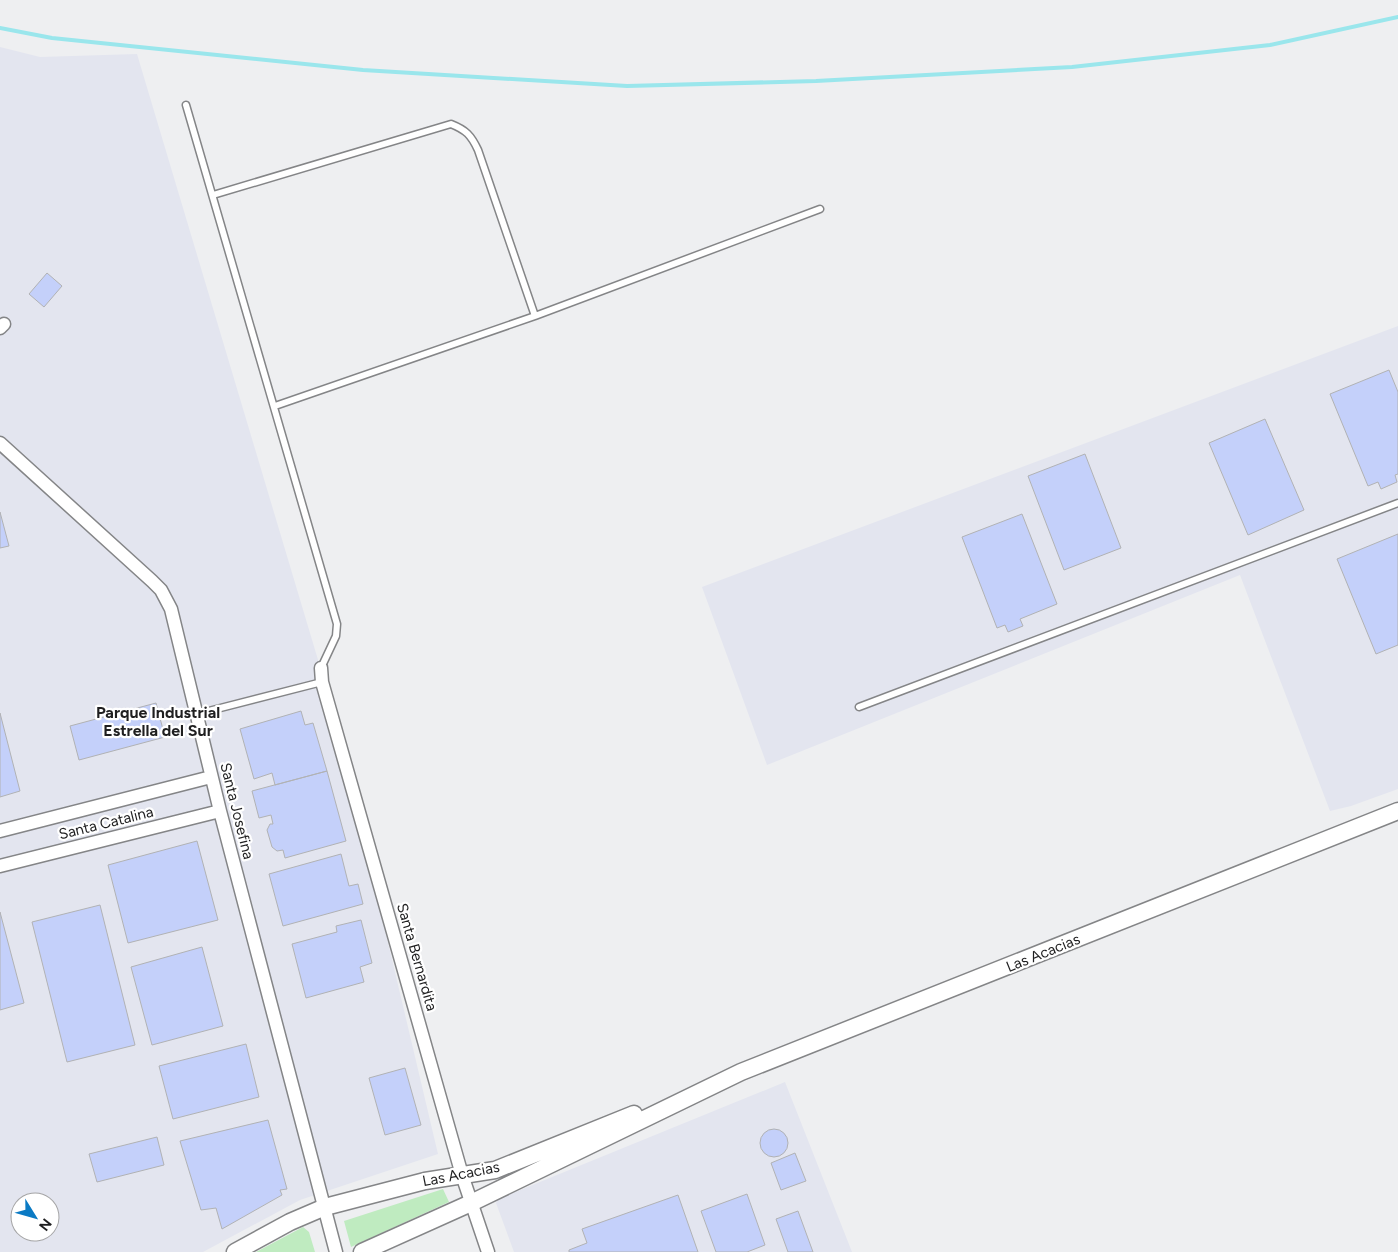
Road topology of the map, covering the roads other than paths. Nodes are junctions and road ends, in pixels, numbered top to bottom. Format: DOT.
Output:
graph roads {
  1 [pos="186,105"];
  2 [pos="213,195"];
  3 [pos="820,209"];
  4 [pos="535,316"];
  5 [pos="274,406"];
  6 [pos="0,443"];
  7 [pos="1398,504"];
  8 [pos="321,668"];
  9 [pos="322,682"];
  10 [pos="859,708"];
  11 [pos="197,714"];
  12 [pos="212,777"];
  13 [pos="220,811"];
  14 [pos="1398,811"];
  15 [pos="0,831"];
  16 [pos="0,866"];
  17 [pos="689,1095"];
  18 [pos="462,1175"];
  19 [pos="471,1203"];
  20 [pos="325,1207"];
  21 [pos="235,1252"];
  22 [pos="336,1252"];
  23 [pos="362,1252"];
  24 [pos="488,1252"];
  1 -- 2 [label="lane"];
  2 -- 4 [label="lane"];
  2 -- 5 [label="lane"];
  3 -- 4 [label="lane"];
  4 -- 5 [label="lane"];
  5 -- 8 [label="lane"];
  6 -- 11 [label="street, Santa Josefina"];
  7 -- 10 [label="lane"];
  8 -- 9 [label="street, Santa Bernardita"];
  9 -- 11 [label="lane"];
  9 -- 18 [label="street, Santa Bernardita"];
  11 -- 12 [label="street, Santa Josefina"];
  12 -- 13 [label="street, Santa Josefina"];
  12 -- 15 [label="street, Santa Catalina"];
  13 -- 16 [label="street, Santa Catalina"];
  13 -- 20 [label="street, Santa Josefina"];
  14 -- 17 [label="main road, Las Acacias"];
  17 -- 18 [label="main road, Las Acacias"];
  17 -- 19 [label="main road, Las Acacias"];
  18 -- 19 [label="street, Santa Bernardita"];
  18 -- 20 [label="main road, Las Acacias"];
  19 -- 23 [label="main road, Las Acacias"];
  19 -- 24 [label="street, Santa Bernardita"];
  20 -- 21 [label="main road, Las Acacias"];
  20 -- 22 [label="street, Santa Josefina"];
}
